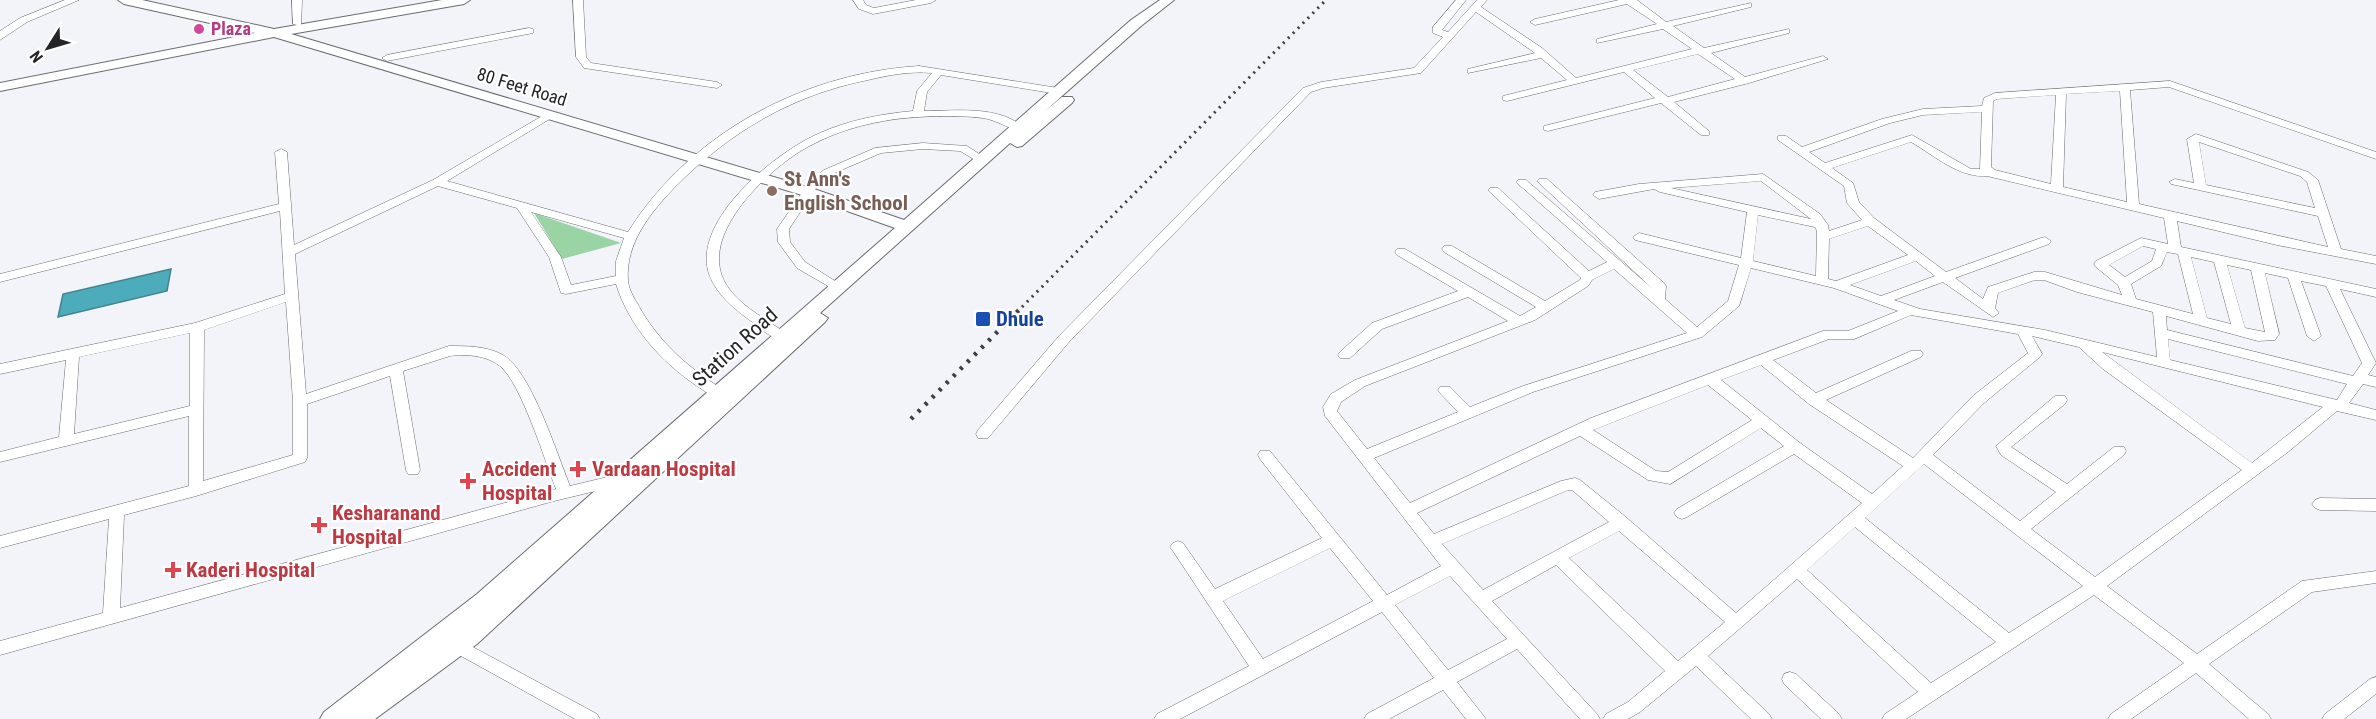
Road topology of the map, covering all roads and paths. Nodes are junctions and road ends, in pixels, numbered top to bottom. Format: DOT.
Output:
graph roads {
  1 [pos="74,0"];
  2 [pos="124,0"];
  3 [pos="150,0"];
  4 [pos="297,0"];
  5 [pos="438,0"];
  6 [pos="464,0"];
  7 [pos="578,0"];
  8 [pos="858,0"];
  9 [pos="931,0"];
  10 [pos="1461,0"];
  11 [pos="1630,0"];
  12 [pos="1166,2"];
  13 [pos="1479,4"];
  14 [pos="1748,5"];
  15 [pos="1535,22"];
  16 [pos="1664,25"];
  17 [pos="296,27"];
  18 [pos="272,31"];
  19 [pos="529,31"];
  20 [pos="1785,31"];
  21 [pos="1450,36"];
  22 [pos="0,37"];
  23 [pos="1601,41"];
  24 [pos="1701,51"];
  25 [pos="1543,54"];
  26 [pos="387,58"];
  27 [pos="1823,59"];
  28 [pos="1625,68"];
  29 [pos="1472,71"];
  30 [pos="938,72"];
  31 [pos="0,81"];
  32 [pos="1574,81"];
  33 [pos="1745,81"];
  34 [pos="717,85"];
  35 [pos="0,87"];
  36 [pos="2125,87"];
  37 [pos="1058,91"];
  38 [pos="2061,92"];
  39 [pos="1507,98"];
  40 [pos="1665,100"];
  41 [pos="1988,109"];
  42 [pos="918,112"];
  43 [pos="549,115"];
  44 [pos="1018,127"];
  45 [pos="1548,129"];
  46 [pos="1705,133"];
  47 [pos="1782,138"];
  48 [pos="1800,151"];
  49 [pos="281,152"];
  50 [pos="702,156"];
  51 [pos="2376,156"];
  52 [pos="981,159"];
  53 [pos="1823,167"];
  54 [pos="1989,172"];
  55 [pos="764,174"];
  56 [pos="1543,181"];
  57 [pos="437,182"];
  58 [pos="1522,182"];
  59 [pos="2175,182"];
  60 [pos="1647,186"];
  61 [pos="2201,187"];
  62 [pos="811,188"];
  63 [pos="2057,189"];
  64 [pos="1494,190"];
  65 [pos="1599,195"];
  66 [pos="520,204"];
  67 [pos="285,206"];
  68 [pos="2133,207"];
  69 [pos="1753,210"];
  70 [pos="2323,213"];
  71 [pos="2170,215"];
  72 [pos="911,221"];
  73 [pos="1870,221"];
  74 [pos="1822,231"];
  75 [pos="630,236"];
  76 [pos="1639,237"];
  77 [pos="2045,241"];
  78 [pos="1448,249"];
  79 [pos="2174,249"];
  80 [pos="289,252"];
  81 [pos="1401,252"];
  82 [pos="2337,252"];
  83 [pos="1918,256"];
  84 [pos="2219,259"];
  85 [pos="2376,260"];
  86 [pos="1616,263"];
  87 [pos="1746,264"];
  88 [pos="2257,267"];
  89 [pos="2293,275"];
  90 [pos="1588,276"];
  91 [pos="1945,277"];
  92 [pos="0,278"];
  93 [pos="621,279"];
  94 [pos="1822,282"];
  95 [pos="2124,283"];
  96 [pos="2331,283"];
  97 [pos="1837,285"];
  98 [pos="837,286"];
  99 [pos="1469,292"];
  100 [pos="2376,293"];
  101 [pos="292,296"];
  102 [pos="1658,300"];
  103 [pos="1881,300"];
  104 [pos="2131,302"];
  105 [pos="1545,308"];
  106 [pos="1988,309"];
  107 [pos="1911,310"];
  108 [pos="2160,310"];
  109 [pos="2201,320"];
  110 [pos="1518,321"];
  111 [pos="197,327"];
  112 [pos="2004,327"];
  113 [pos="2022,330"];
  114 [pos="2239,331"];
  115 [pos="2162,333"];
  116 [pos="1697,334"];
  117 [pos="781,336"];
  118 [pos="2314,336"];
  119 [pos="2083,343"];
  120 [pos="74,353"];
  121 [pos="1916,354"];
  122 [pos="1345,355"];
  123 [pos="1761,358"];
  124 [pos="2372,358"];
  125 [pos="2164,363"];
  126 [pos="0,369"];
  127 [pos="396,369"];
  128 [pos="1709,378"];
  129 [pos="2358,380"];
  130 [pos="2376,382"];
  131 [pos="1445,390"];
  132 [pos="717,392"];
  133 [pos="1814,400"];
  134 [pos="2060,400"];
  135 [pos="300,401"];
  136 [pos="2338,405"];
  137 [pos="196,409"];
  138 [pos="1468,414"];
  139 [pos="2376,415"];
  140 [pos="1761,421"];
  141 [pos="1581,429"];
  142 [pos="983,434"];
  143 [pos="66,441"];
  144 [pos="1795,447"];
  145 [pos="2119,451"];
  146 [pos="1265,455"];
  147 [pos="1365,456"];
  148 [pos="0,457"];
  149 [pos="1918,460"];
  150 [pos="413,470"];
  151 [pos="2252,470"];
  152 [pos="645,474"];
  153 [pos="618,480"];
  154 [pos="196,490"];
  155 [pos="565,492"];
  156 [pos="2067,492"];
  157 [pos="1872,502"];
  158 [pos="2320,504"];
  159 [pos="2376,505"];
  160 [pos="1407,511"];
  161 [pos="117,512"];
  162 [pos="1682,513"];
  163 [pos="1855,518"];
  164 [pos="1622,522"];
  165 [pos="2020,529"];
  166 [pos="1332,540"];
  167 [pos="0,542"];
  168 [pos="1432,542"];
  169 [pos="1178,546"];
  170 [pos="1558,557"];
  171 [pos="1452,568"];
  172 [pos="1797,570"];
  173 [pos="2376,577"];
  174 [pos="2095,586"];
  175 [pos="1213,598"];
  176 [pos="1481,599"];
  177 [pos="1383,605"];
  178 [pos="111,618"];
  179 [pos="1736,622"];
  180 [pos="1519,640"];
  181 [pos="2009,643"];
  182 [pos="458,646"];
  183 [pos="0,648"];
  184 [pos="1696,655"];
  185 [pos="2197,664"];
  186 [pos="1260,669"];
  187 [pos="1677,671"];
  188 [pos="1790,679"];
  189 [pos="1446,681"];
  190 [pos="2376,684"];
  191 [pos="1931,694"];
  192 [pos="1912,713"];
  193 [pos="1620,717"];
  194 [pos="332,719"];
  195 [pos="357,719"];
  196 [pos="591,719"];
  197 [pos="1164,719"];
  198 [pos="1374,719"];
  199 [pos="1477,719"];
  200 [pos="1591,719"];
  201 [pos="1763,719"];
  202 [pos="1833,719"];
  203 [pos="1891,719"];
  204 [pos="2117,719"];
  205 [pos="2262,719"];
  206 [pos="2331,719"];
  1 -- 22 [label="street"];
  2 -- 18 [label="main road, 80 Feet Road"];
  3 -- 18 [label="main road, 80 Feet Road"];
  4 -- 17 [label="street"];
  5 -- 17 [label="main road"];
  6 -- 17 [label="main road"];
  7 -- 34 [label="street"];
  8 -- 9 [label="street"];
  10 -- 21 [label="street"];
  11 -- 15 [label="street"];
  11 -- 16 [label="street"];
  12 -- 37 [label="main road, Station Road"];
  12 -- 152 [label="main road, Station Road"];
  13 -- 21 [label="street"];
  13 -- 25 [label="street"];
  14 -- 16 [label="street"];
  16 -- 23 [label="street"];
  16 -- 24 [label="street"];
  17 -- 18 [label="main road, 80 Feet Road"];
  17 -- 26 [label="main road, 80 Feet Road"];
  18 -- 31 [label="main road"];
  18 -- 35 [label="main road"];
  18 -- 43 [label="main road, 80 Feet Road"];
  19 -- 26 [label="street"];
  20 -- 24 [label="street"];
  21 -- 142 [label="street"];
  24 -- 28 [label="street"];
  24 -- 33 [label="street"];
  25 -- 29 [label="street"];
  25 -- 32 [label="street"];
  26 -- 50 [label="main road, 80 Feet Road"];
  27 -- 33 [label="street"];
  28 -- 32 [label="street"];
  28 -- 40 [label="street"];
  30 -- 37 [label="street"];
  30 -- 42 [label="street"];
  30 -- 50 [label="street"];
  32 -- 39 [label="street"];
  33 -- 40 [label="street"];
  36 -- 38 [label="street"];
  36 -- 51 [label="street"];
  36 -- 68 [label="street"];
  37 -- 44 [label="main road, Station Road"];
  38 -- 41 [label="street"];
  38 -- 63 [label="street"];
  40 -- 45 [label="street"];
  40 -- 46 [label="street"];
  41 -- 48 [label="street"];
  41 -- 54 [label="street"];
  42 -- 44 [label="street"];
  42 -- 55 [label="street"];
  43 -- 50 [label="main road, 80 Feet Road"];
  43 -- 57 [label="street"];
  44 -- 52 [label="main road, Station Road"];
  47 -- 48 [label="street"];
  48 -- 53 [label="street"];
  49 -- 67 [label="street"];
  50 -- 55 [label="main road, 80 Feet Road"];
  50 -- 75 [label="street"];
  52 -- 62 [label="street"];
  52 -- 72 [label="main road, Station Road"];
  53 -- 54 [label="street"];
  53 -- 73 [label="street"];
  54 -- 63 [label="street"];
  55 -- 62 [label="main road, 80 Feet Road"];
  55 -- 117 [label="street"];
  56 -- 102 [label="street"];
  57 -- 66 [label="street"];
  57 -- 80 [label="street"];
  58 -- 86 [label="street"];
  59 -- 61 [label="street"];
  60 -- 65 [label="street"];
  60 -- 69 [label="street"];
  60 -- 74 [label="street"];
  61 -- 70 [label="street"];
  61 -- 70 [label="street"];
  62 -- 72 [label="main road, 80 Feet Road"];
  62 -- 98 [label="street"];
  63 -- 68 [label="street"];
  64 -- 90 [label="street"];
  66 -- 75 [label="street"];
  66 -- 93 [label="street"];
  67 -- 80 [label="street"];
  67 -- 92 [label="street"];
  68 -- 71 [label="street"];
  69 -- 74 [label="street"];
  69 -- 87 [label="street"];
  70 -- 82 [label="street"];
  71 -- 79 [label="street"];
  71 -- 82 [label="street"];
  72 -- 98 [label="main road, Station Road"];
  73 -- 74 [label="street"];
  73 -- 83 [label="street"];
  74 -- 94 [label="street"];
  75 -- 93 [label="street"];
  76 -- 87 [label="street"];
  77 -- 91 [label="street"];
  78 -- 105 [label="street"];
  79 -- 84 [label="street"];
  79 -- 95 [label="street"];
  79 -- 95 [label="street"];
  79 -- 109 [label="street"];
  80 -- 101 [label="street"];
  81 -- 99 [label="street"];
  82 -- 85 [label="street"];
  83 -- 91 [label="street"];
  83 -- 97 [label="street"];
  84 -- 88 [label="street"];
  84 -- 114 [label="street"];
  86 -- 90 [label="street"];
  86 -- 102 [label="street"];
  87 -- 94 [label="street"];
  87 -- 116 [label="street"];
  88 -- 89 [label="street"];
  88 -- 114 [label="street"];
  89 -- 96 [label="street"];
  89 -- 118 [label="street"];
  90 -- 105 [label="street"];
  91 -- 103 [label="street"];
  91 -- 106 [label="street"];
  93 -- 132 [label="street"];
  94 -- 97 [label="street"];
  95 -- 104 [label="street"];
  96 -- 100 [label="street"];
  96 -- 124 [label="street"];
  97 -- 103 [label="street"];
  98 -- 117 [label="main road, Station Road"];
  99 -- 110 [label="street"];
  99 -- 122 [label="street"];
  101 -- 111 [label="street"];
  101 -- 135 [label="street"];
  102 -- 116 [label="street"];
  103 -- 107 [label="street"];
  104 -- 106 [label="street"];
  104 -- 108 [label="street"];
  105 -- 110 [label="street"];
  106 -- 112 [label="street"];
  107 -- 112 [label="street"];
  107 -- 123 [label="street"];
  108 -- 109 [label="street"];
  108 -- 115 [label="street"];
  109 -- 114 [label="street"];
  110 -- 147 [label="street"];
  111 -- 120 [label="street"];
  111 -- 137 [label="street"];
  112 -- 113 [label="street"];
  113 -- 119 [label="street"];
  113 -- 149 [label="street"];
  115 -- 125 [label="street"];
  115 -- 129 [label="street"];
  116 -- 138 [label="street"];
  117 -- 132 [label="main road, Station Road"];
  119 -- 125 [label="street"];
  119 -- 151 [label="street"];
  120 -- 126 [label="street"];
  120 -- 143 [label="street"];
  121 -- 133 [label="street"];
  123 -- 128 [label="street"];
  123 -- 133 [label="street"];
  124 -- 129 [label="street"];
  125 -- 136 [label="street"];
  127 -- 135 [label="street"];
  127 -- 150 [label="street"];
  127 -- 155 [label="street"];
  128 -- 140 [label="street"];
  128 -- 141 [label="street"];
  129 -- 130 [label="street"];
  129 -- 136 [label="street"];
  131 -- 138 [label="street"];
  132 -- 153 [label="main road, Station Road"];
  133 -- 149 [label="street"];
  134 -- 156 [label="street"];
  135 -- 154 [label="street"];
  136 -- 139 [label="street"];
  136 -- 151 [label="street"];
  137 -- 143 [label="street"];
  137 -- 154 [label="street"];
  138 -- 147 [label="street"];
  140 -- 141 [label="street"];
  140 -- 144 [label="street"];
  141 -- 160 [label="street"];
  143 -- 148 [label="street"];
  144 -- 157 [label="street"];
  144 -- 162 [label="street"];
  145 -- 156 [label="street"];
  146 -- 166 [label="street"];
  147 -- 160 [label="street"];
  149 -- 157 [label="street"];
  149 -- 165 [label="street"];
  151 -- 174 [label="street"];
  152 -- 153 [label="street"];
  152 -- 182 [label="main road, Station Road"];
  153 -- 155 [label="street"];
  153 -- 194 [label="main road, Station Road"];
  154 -- 161 [label="street"];
  155 -- 178 [label="street"];
  156 -- 165 [label="street"];
  157 -- 163 [label="street"];
  158 -- 159 [label="street"];
  160 -- 168 [label="street"];
  161 -- 167 [label="street"];
  161 -- 178 [label="street"];
  163 -- 172 [label="street"];
  163 -- 181 [label="street"];
  164 -- 168 [label="street"];
  164 -- 170 [label="street"];
  164 -- 179 [label="street"];
  165 -- 174 [label="street"];
  166 -- 175 [label="street"];
  166 -- 177 [label="street"];
  168 -- 171 [label="street"];
  169 -- 175 [label="street"];
  170 -- 176 [label="street"];
  170 -- 187 [label="street"];
  171 -- 176 [label="street"];
  171 -- 177 [label="street"];
  172 -- 179 [label="street"];
  172 -- 191 [label="street"];
  173 -- 185 [label="street"];
  174 -- 181 [label="street"];
  174 -- 185 [label="street"];
  175 -- 186 [label="street"];
  176 -- 180 [label="street"];
  177 -- 186 [label="street"];
  177 -- 189 [label="street"];
  178 -- 183 [label="street"];
  179 -- 184 [label="street"];
  180 -- 189 [label="street"];
  180 -- 200 [label="street"];
  181 -- 191 [label="street"];
  182 -- 195 [label="main road, Station Road"];
  182 -- 196 [label="street"];
  184 -- 187 [label="street"];
  184 -- 201 [label="street"];
  185 -- 204 [label="street"];
  185 -- 205 [label="street"];
  186 -- 197 [label="street"];
  187 -- 193 [label="street"];
  188 -- 202 [label="street"];
  189 -- 198 [label="street"];
  189 -- 199 [label="street"];
  190 -- 206 [label="street"];
  191 -- 192 [label="street"];
  192 -- 203 [label="street"];
}
